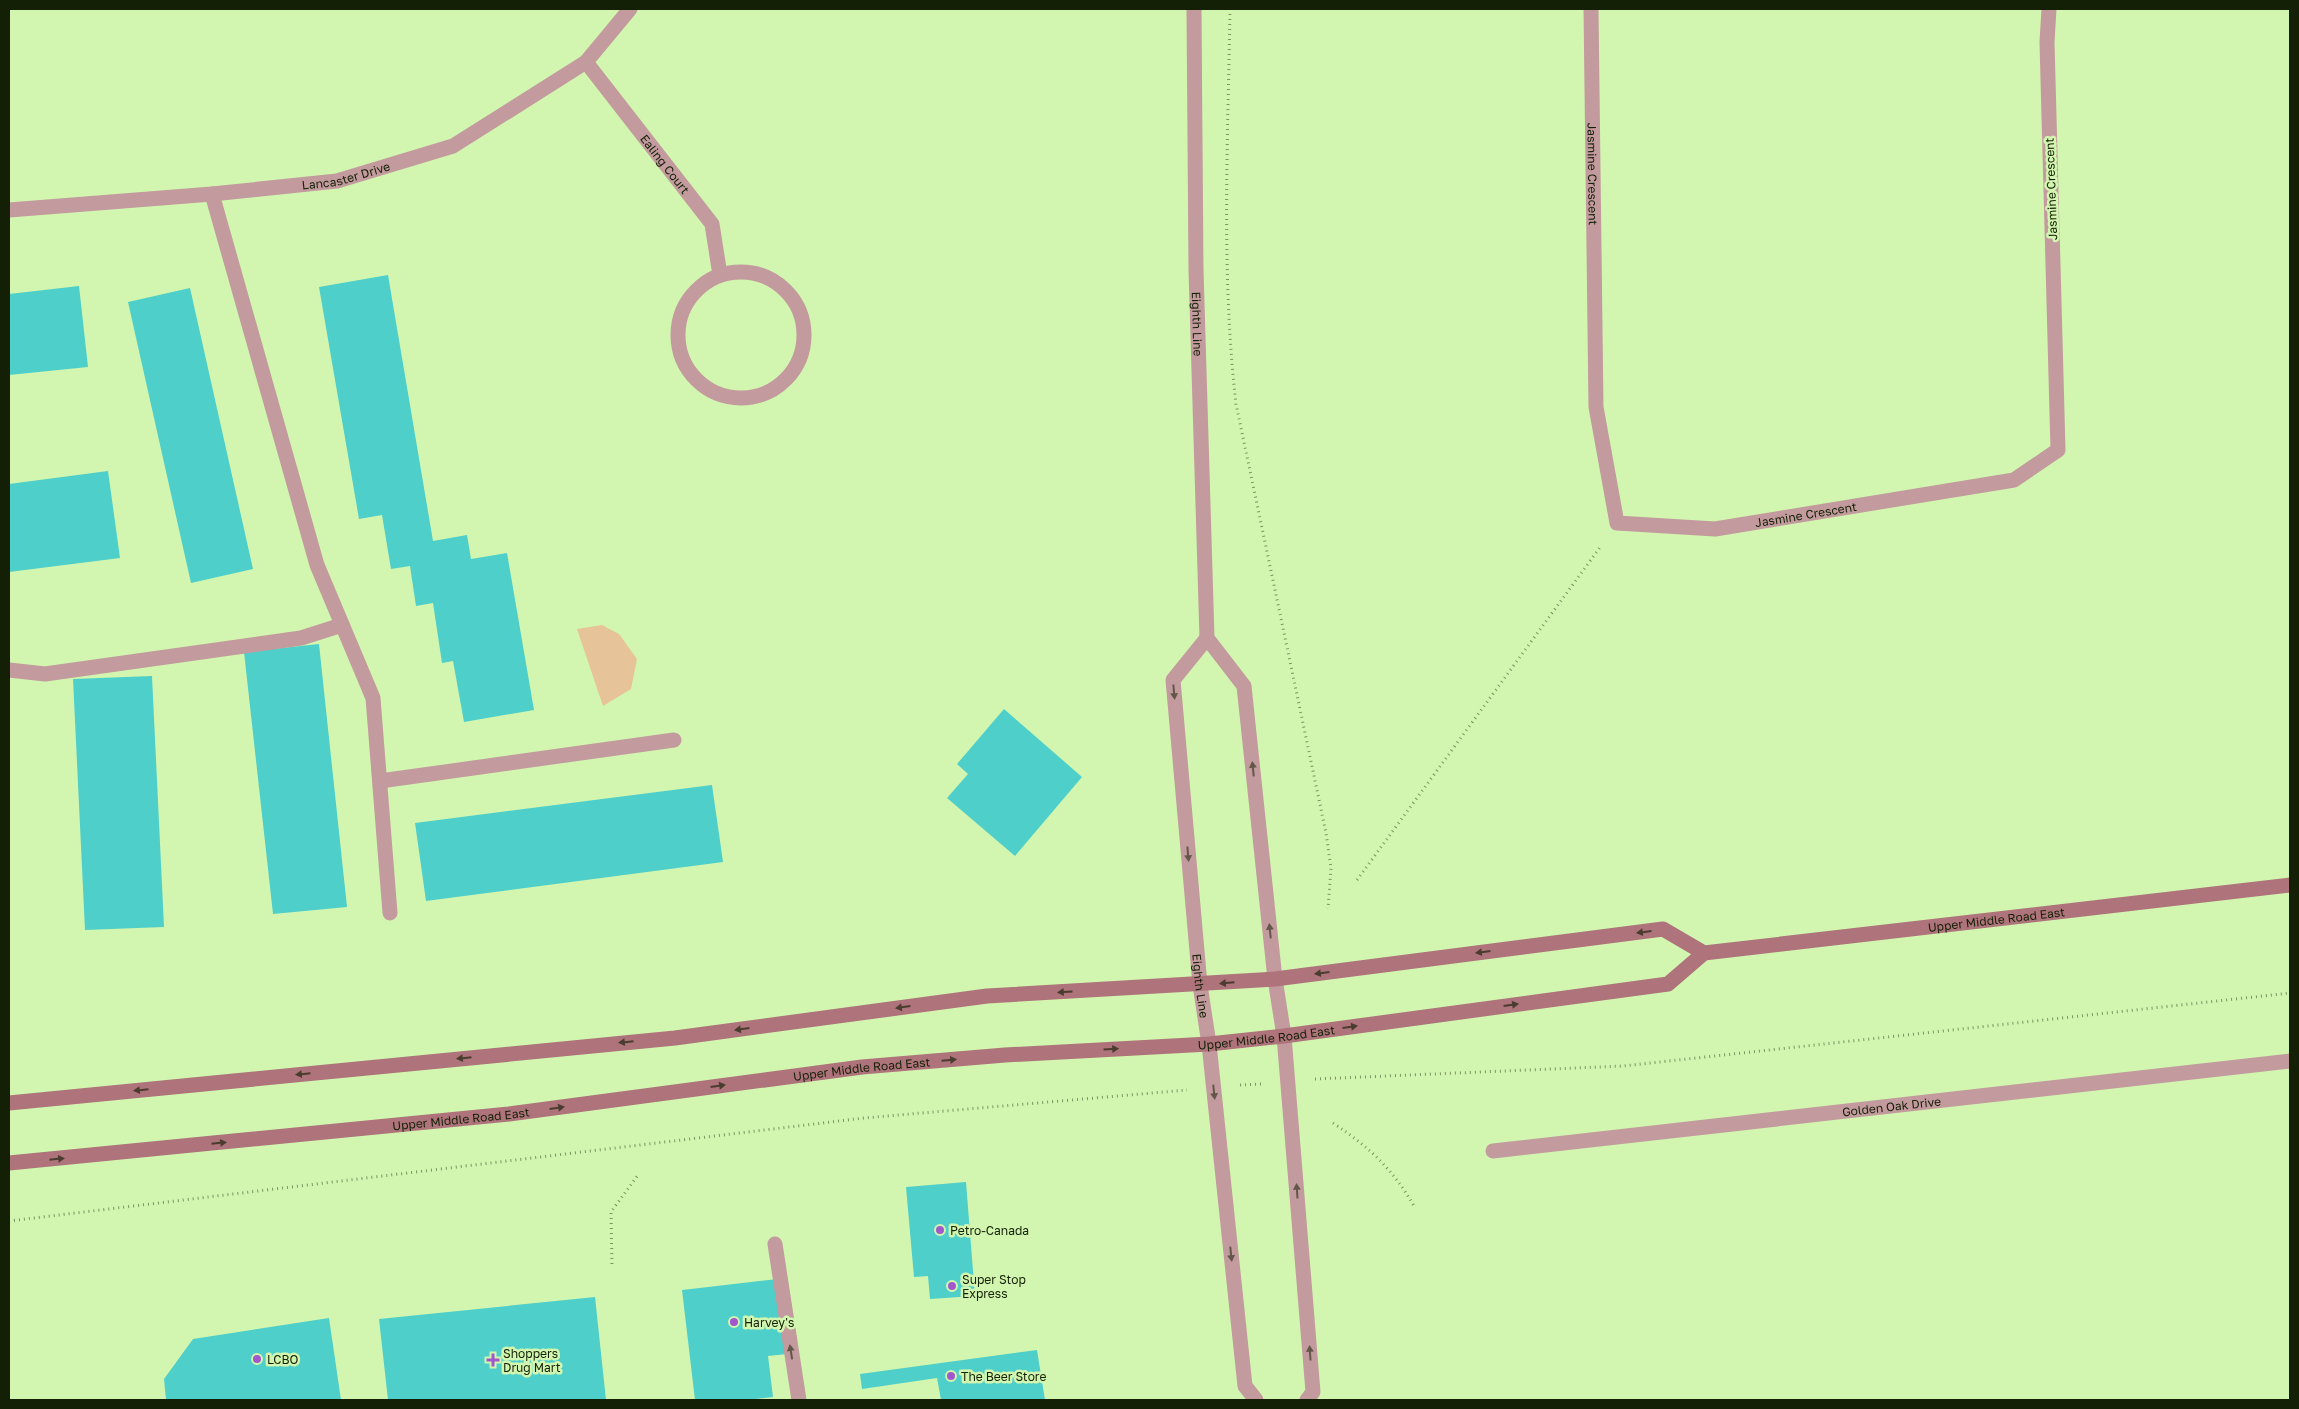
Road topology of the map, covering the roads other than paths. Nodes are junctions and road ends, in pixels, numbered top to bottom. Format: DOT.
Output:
graph roads {
  1 [pos="630,9"];
  2 [pos="1194,9"];
  3 [pos="1591,9"];
  4 [pos="2049,9"];
  5 [pos="586,62"];
  6 [pos="212,194"];
  7 [pos="9,210"];
  8 [pos="720,275"];
  9 [pos="342,625"];
  10 [pos="1207,638"];
  11 [pos="9,670"];
  12 [pos="674,740"];
  13 [pos="380,781"];
  14 [pos="2290,885"];
  15 [pos="390,913"];
  16 [pos="1704,953"];
  17 [pos="1275,979"];
  18 [pos="1200,985"];
  19 [pos="1284,1036"];
  20 [pos="1209,1044"];
  21 [pos="2290,1061"];
  22 [pos="9,1103"];
  23 [pos="1493,1151"];
  24 [pos="9,1164"];
  25 [pos="775,1244"];
  26 [pos="799,1400"];
  27 [pos="1256,1400"];
  28 [pos="1307,1400"];
  1 -- 5 [label="street, Lancaster Drive"];
  2 -- 10 [label="street, Eighth Line"];
  3 -- 4 [label="street, Jasmine Crescent"];
  5 -- 6 [label="street, Lancaster Drive"];
  5 -- 8 [label="street, Ealing Court"];
  6 -- 7 [label="street, Lancaster Drive"];
  6 -- 9 [label="street"];
  8 -- 8 [label="street"];
  9 -- 11 [label="street"];
  9 -- 13 [label="street"];
  17 -- 10 [label="street, one-way"];
  10 -- 18 [label="street, Eighth Line, one-way"];
  12 -- 13 [label="street"];
  13 -- 15 [label="street"];
  14 -- 16 [label="main road, Upper Middle Road East"];
  16 -- 17 [label="main road, one-way"];
  19 -- 16 [label="main road, Upper Middle Road East, one-way"];
  17 -- 18 [label="main road, one-way"];
  17 -- 19 [label="street"];
  18 -- 20 [label="street, Eighth Line"];
  18 -- 22 [label="main road, one-way"];
  19 -- 20 [label="main road, Upper Middle Road East"];
  28 -- 19 [label="street, one-way"];
  24 -- 20 [label="main road, Upper Middle Road East, one-way"];
  20 -- 27 [label="street, Eighth Line, one-way"];
  21 -- 23 [label="street, Golden Oak Drive"];
  26 -- 25 [label="street, one-way"];
}
